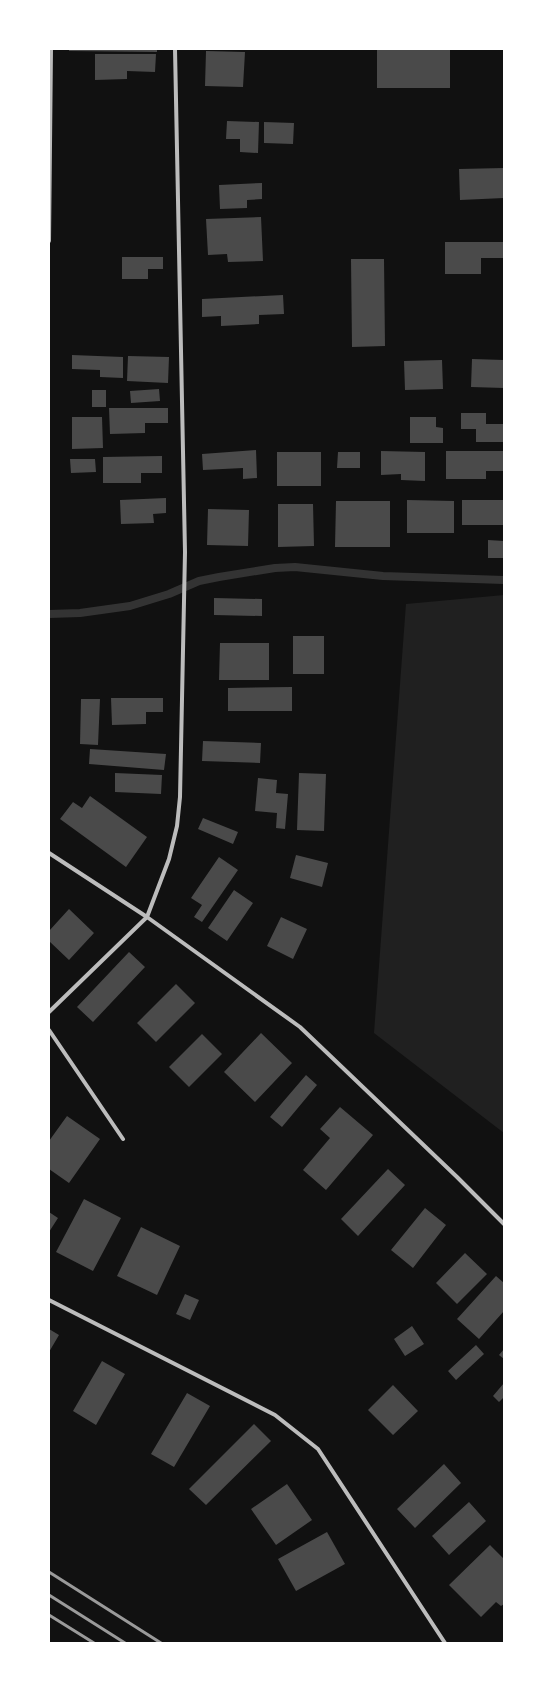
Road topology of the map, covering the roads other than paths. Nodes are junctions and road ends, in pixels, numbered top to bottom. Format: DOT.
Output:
graph roads {
  1 [pos="51,49"];
  2 [pos="175,49"];
  3 [pos="49,241"];
  4 [pos="49,853"];
  5 [pos="147,917"];
  6 [pos="49,1012"];
  7 [pos="49,1030"];
  8 [pos="123,1139"];
  9 [pos="504,1224"];
  10 [pos="49,1300"];
  11 [pos="445,1643"];
  1 -- 3 [label="street"];
  2 -- 5 [label="street"];
  4 -- 5 [label="street"];
  5 -- 6 [label="street"];
  5 -- 9 [label="street"];
  7 -- 8 [label="street"];
  10 -- 11 [label="street"];
}
